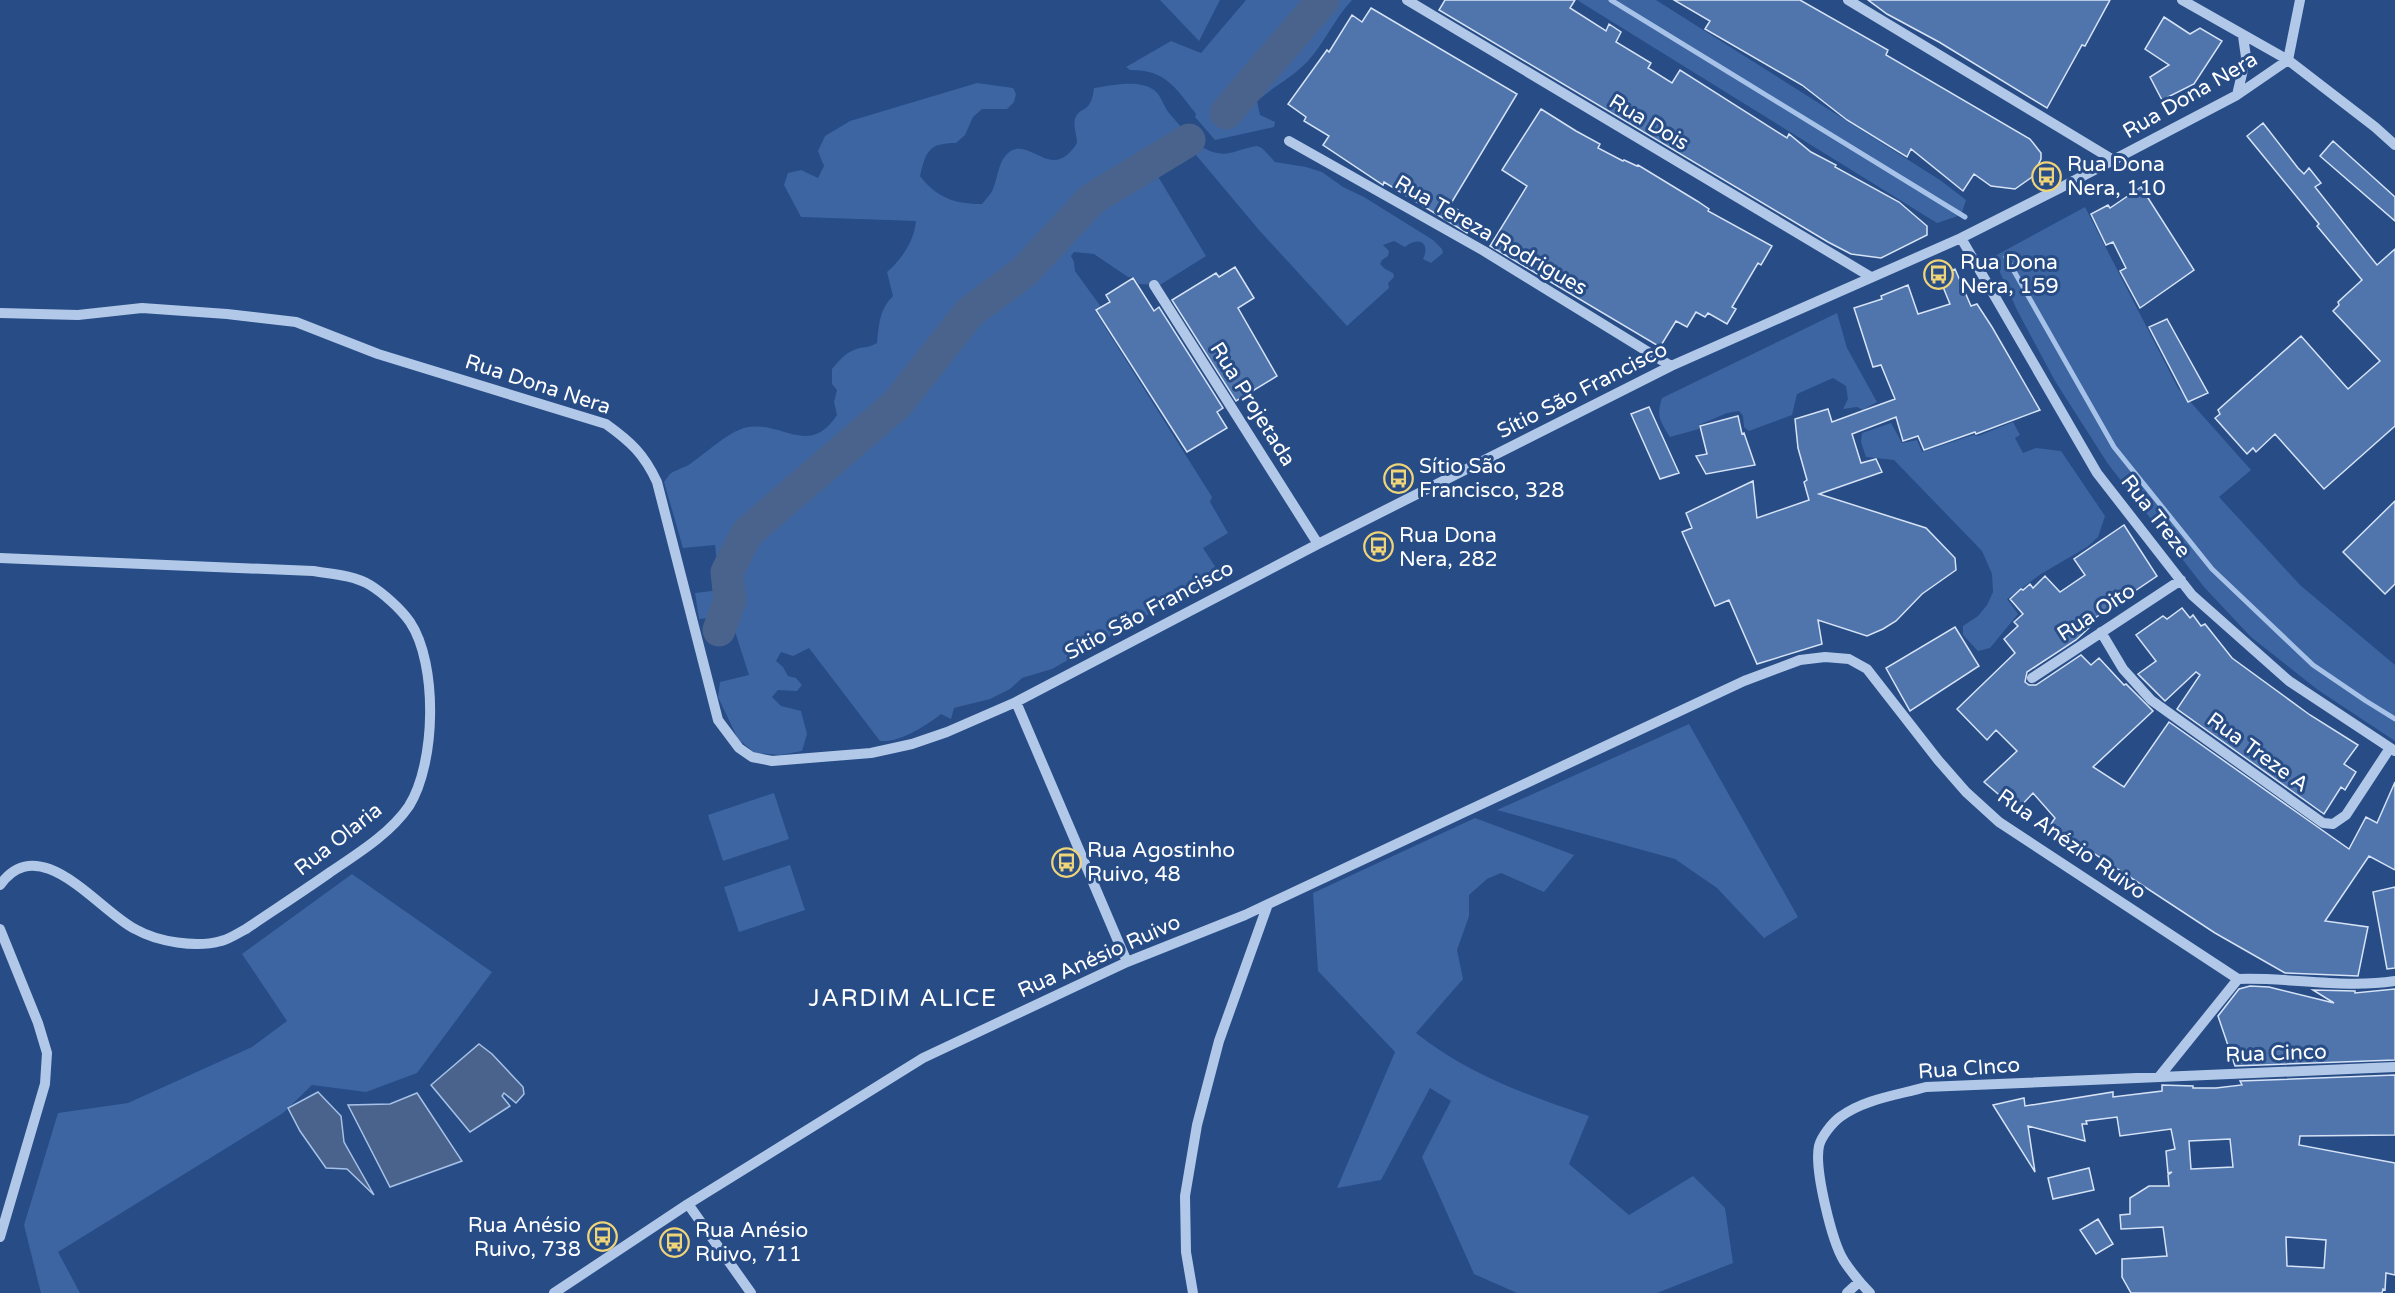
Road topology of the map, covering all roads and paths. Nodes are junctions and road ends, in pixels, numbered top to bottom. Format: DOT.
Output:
graph roads {
  1 [pos="1407,0"];
  2 [pos="1848,0"];
  3 [pos="2182,0"];
  4 [pos="2300,0"];
  5 [pos="2244,36"];
  6 [pos="2288,60"];
  7 [pos="2236,95"];
  8 [pos="1289,141"];
  9 [pos="2395,145"];
  10 [pos="2115,160"];
  11 [pos="1960,238"];
  12 [pos="1916,258"];
  13 [pos="1871,277"];
  14 [pos="1154,285"];
  15 [pos="0,313"];
  16 [pos="1671,366"];
  17 [pos="1318,544"];
  18 [pos="0,558"];
  19 [pos="2181,580"];
  20 [pos="2101,632"];
  21 [pos="2032,678"];
  22 [pos="1016,702"];
  23 [pos="1624,736"];
  24 [pos="2393,749"];
  25 [pos="0,885"];
  26 [pos="1268,904"];
  27 [pos="0,929"];
  28 [pos="1127,962"];
  29 [pos="2238,979"];
  30 [pos="2395,981"];
  31 [pos="2395,1067"];
  32 [pos="2159,1077"];
  33 [pos="688,1204"];
  34 [pos="0,1237"];
  35 [pos="1859,1282"];
  36 [pos="554,1293"];
  37 [pos="751,1293"];
  38 [pos="1193,1293"];
  39 [pos="1847,1293"];
  40 [pos="1870,1293"];
  1 -- 13 [label="street, Rua Dois"];
  2 -- 10 [label="street"];
  3 -- 5 [label="street"];
  4 -- 6 [label="street"];
  5 -- 6 [label="street"];
  5 -- 7 [label="street"];
  6 -- 7 [label="street, Rua Dona Nera"];
  6 -- 9 [label="street"];
  7 -- 10 [label="street, Rua Dona Nera"];
  8 -- 16 [label="street, Rua Tereza Rodrigues"];
  10 -- 11 [label="street, Rua Dona Nera"];
  11 -- 12 [label="street, Rua Dona Nera"];
  11 -- 19 [label="street, Rua Treze"];
  12 -- 13 [label="street, Sítio São Francisco"];
  13 -- 16 [label="street, Sítio São Francisco"];
  14 -- 17 [label="street, Rua Projetada"];
  15 -- 22 [label="street, Rua Dona Nera"];
  16 -- 17 [label="street, Sítio São Francisco"];
  17 -- 22 [label="street, Sítio São Francisco"];
  18 -- 25 [label="street, Rua Olaria"];
  19 -- 20 [label="street, Rua Oito"];
  19 -- 24 [label="street, Rua Treze"];
  20 -- 21 [label="street, Rua Oito"];
  20 -- 24 [label="street, Rua Treze A"];
  22 -- 28 [label="street"];
  23 -- 26 [label="street, Rua Anésio Ruivo"];
  23 -- 29 [label="street, Rua Anézio Ruivo"];
  26 -- 28 [label="street, Rua Anésio Ruivo"];
  26 -- 38 [label="street"];
  27 -- 34 [label="street"];
  28 -- 33 [label="street, Rua Anésio Ruivo"];
  29 -- 30 [label="street"];
  29 -- 32 [label="street"];
  31 -- 32 [label="street, Rua Cinco"];
  32 -- 35 [label="street, Rua CInco"];
  33 -- 36 [label="street, Rua Anésio Ruivo"];
  33 -- 37 [label="street"];
  35 -- 39 [label="street"];
  35 -- 40 [label="street, Rua CInco"];
}
